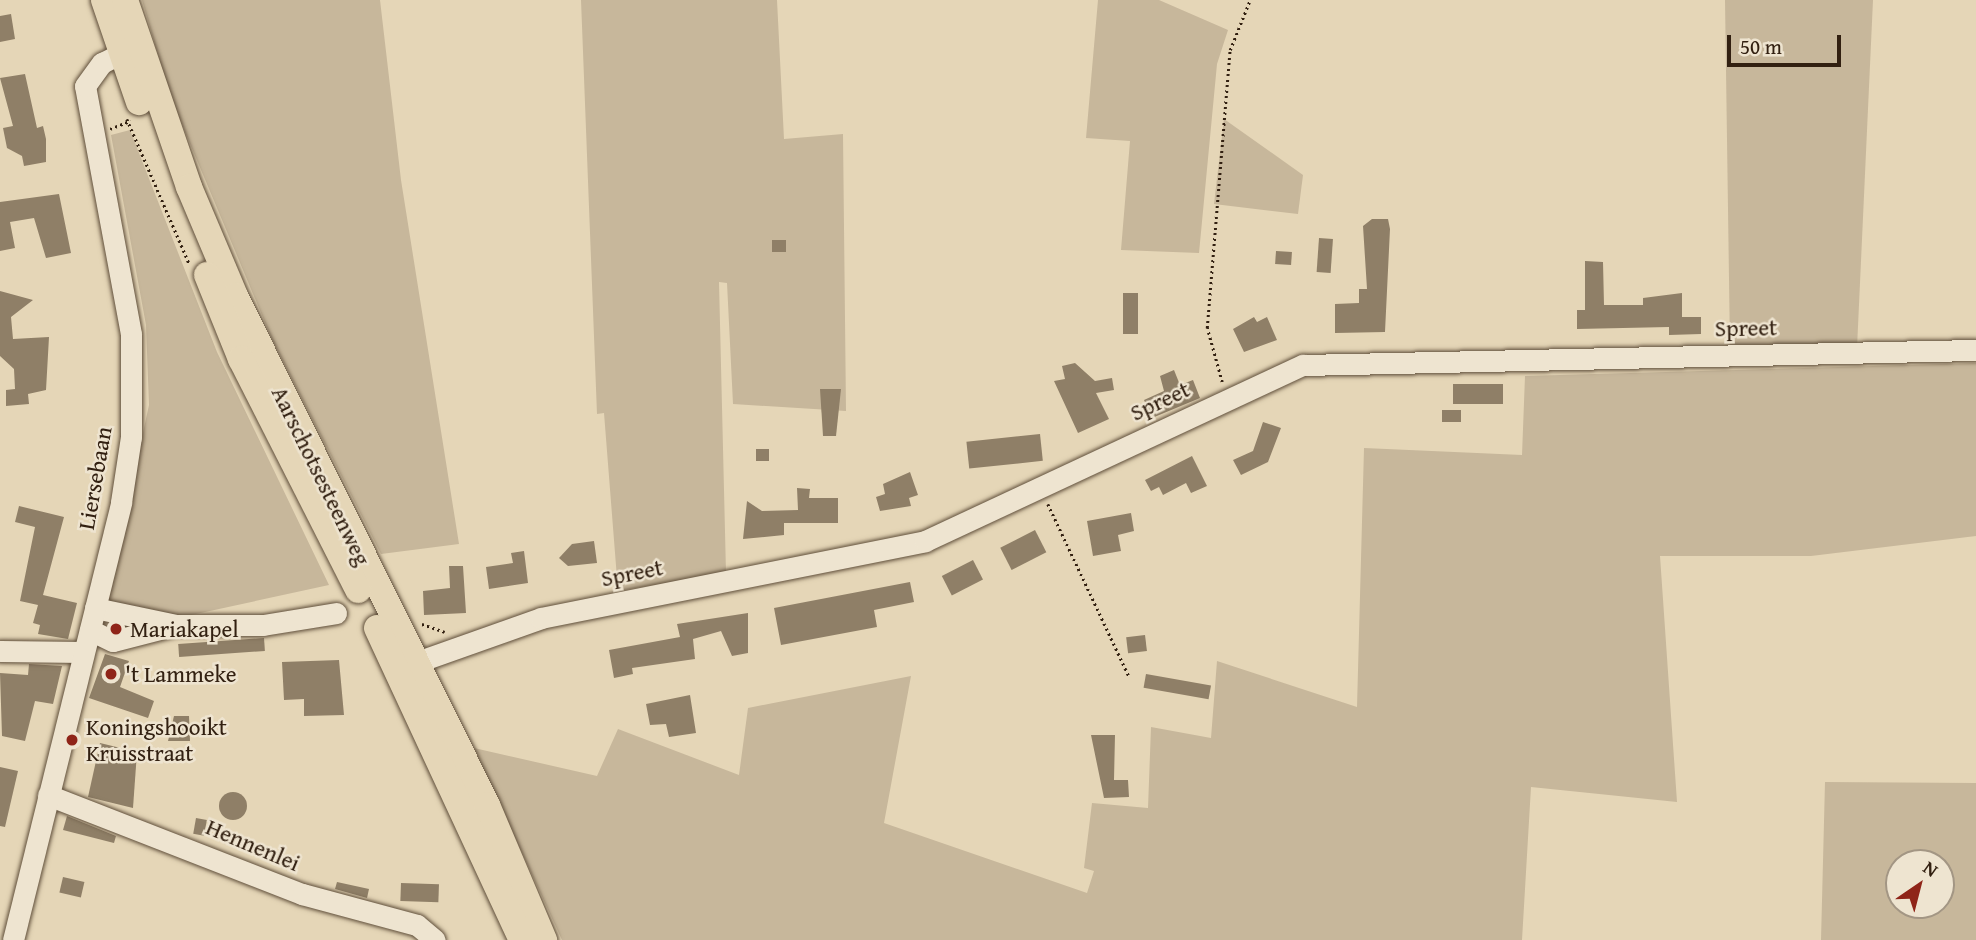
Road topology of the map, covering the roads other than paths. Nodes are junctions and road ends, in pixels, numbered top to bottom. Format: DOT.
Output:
graph roads {
  1 [pos="104,0"];
  2 [pos="125,0"];
  3 [pos="129,49"];
  4 [pos="1976,350"];
  5 [pos="95,608"];
  6 [pos="335,613"];
  7 [pos="176,625"];
  8 [pos="90,630"];
  9 [pos="0,651"];
  10 [pos="83,652"];
  11 [pos="406,666"];
  12 [pos="48,796"];
  13 [pos="13,940"];
  14 [pos="435,940"];
  15 [pos="523,940"];
  16 [pos="544,940"];
  1 -- 3 [label="main road, Aarschotsesteenweg"];
  2 -- 3 [label="main road, Aarschotsesteenweg"];
  3 -- 5 [label="street, Liersebaan"];
  3 -- 11 [label="main road, Aarschotsesteenweg"];
  4 -- 11 [label="street, Spreet"];
  5 -- 7 [label="street"];
  5 -- 8 [label="street, Liersebaan"];
  6 -- 7 [label="street"];
  7 -- 8 [label="street"];
  8 -- 10 [label="street, Liersebaan"];
  9 -- 10 [label="street"];
  10 -- 12 [label="street, Liersebaan"];
  11 -- 15 [label="main road, Aarschotsesteenweg"];
  11 -- 16 [label="main road, Aarschotsesteenweg"];
  12 -- 13 [label="street, Liersebaan"];
  12 -- 14 [label="street, Hennenlei"];
}
